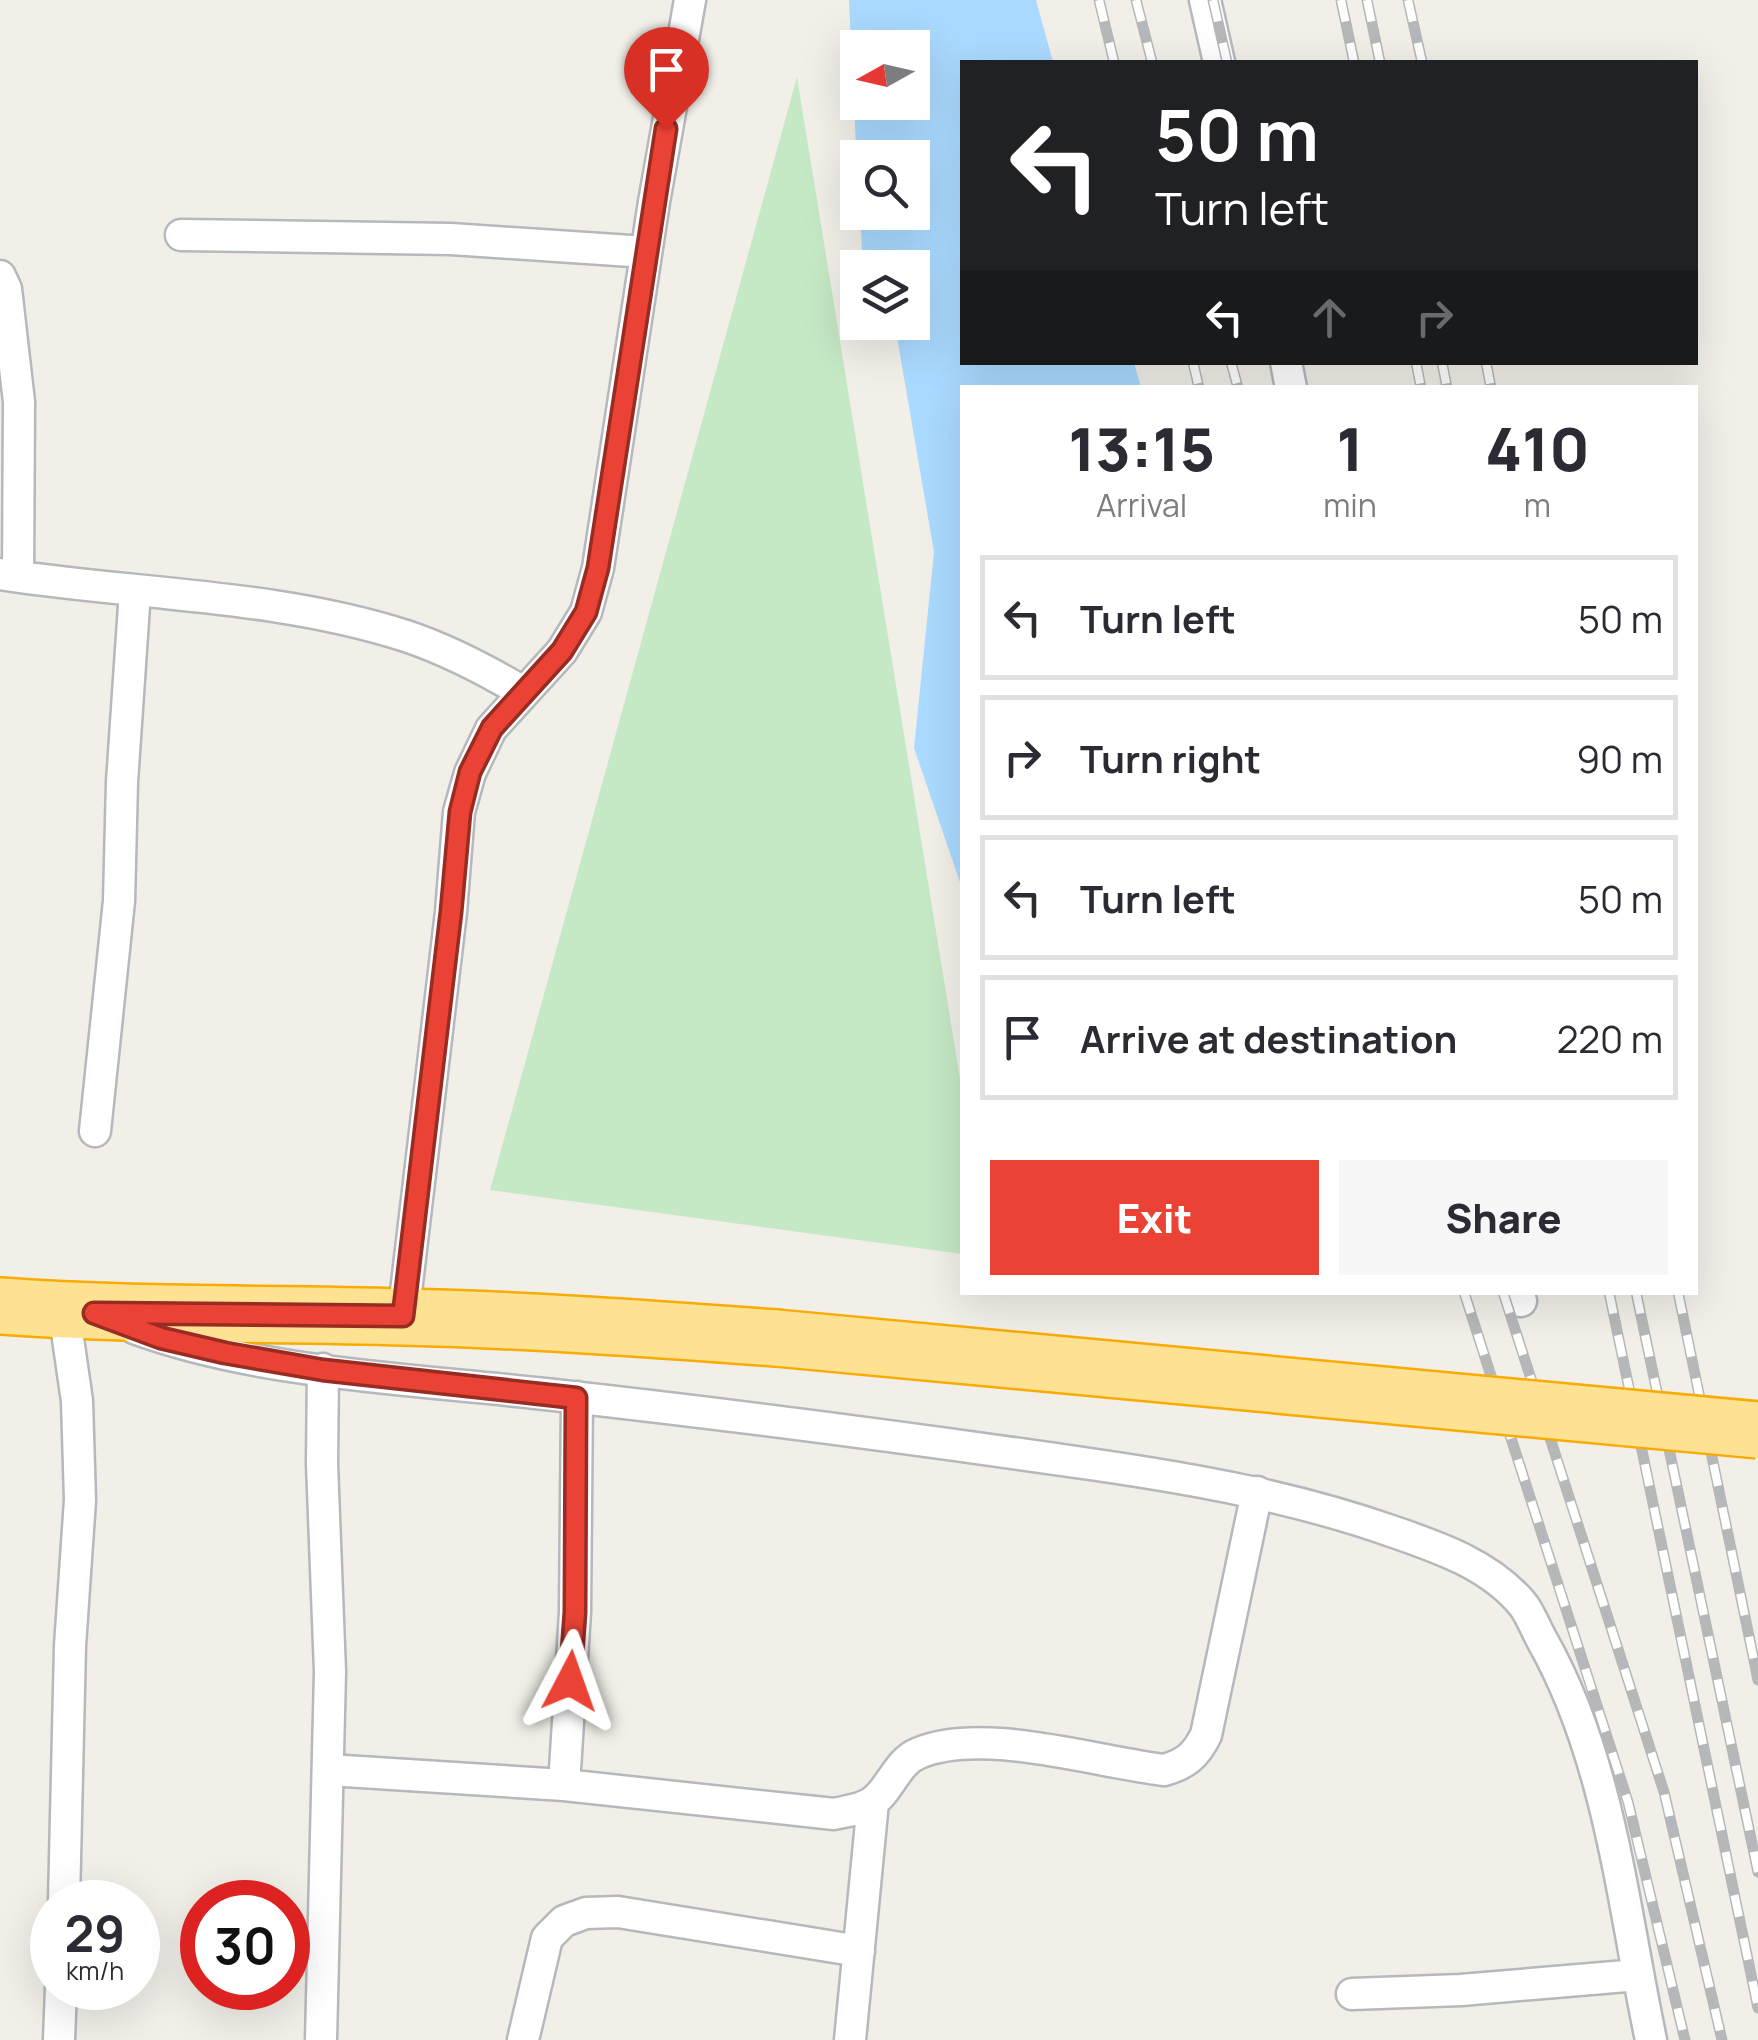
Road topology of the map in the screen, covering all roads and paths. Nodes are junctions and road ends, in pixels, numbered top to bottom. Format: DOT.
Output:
graph roads {
  1 [pos="690,0"];
  2 [pos="1205,0"];
  3 [pos="1366,0"];
  4 [pos="1219,60"];
  5 [pos="1380,60"];
  6 [pos="181,235"];
  7 [pos="646,252"];
  8 [pos="0,276"];
  9 [pos="9,575"];
  10 [pos="134,591"];
  11 [pos="523,692"];
  12 [pos="95,1131"];
  13 [pos="0,1306"];
  14 [pos="79,1312"];
  15 [pos="403,1316"];
  16 [pos="323,1370"];
  17 [pos="576,1398"];
  18 [pos="1758,1430"];
  19 [pos="1258,1492"];
  20 [pos="330,1770"];
  21 [pos="564,1784"];
  22 [pos="873,1802"];
  23 [pos="65,1880"];
  24 [pos="859,1951"];
  25 [pos="1638,1976"];
  26 [pos="1352,1994"];
  27 [pos="60,2010"];
  28 [pos="59,2040"];
  29 [pos="322,2040"];
  30 [pos="524,2040"];
  31 [pos="850,2040"];
  32 [pos="1652,2040"];
  1 -- 7 [label="street"];
  2 -- 4 [label="street"];
  3 -- 5 [label="path"];
  6 -- 7 [label="street"];
  7 -- 11 [label="street"];
  8 -- 9 [label="street"];
  9 -- 10 [label="street"];
  10 -- 11 [label="street"];
  10 -- 12 [label="street"];
  11 -- 15 [label="street"];
  13 -- 14 [label="highway"];
  14 -- 15 [label="highway"];
  14 -- 16 [label="street"];
  14 -- 23 [label="street"];
  15 -- 18 [label="highway, bridge"];
  16 -- 17 [label="street"];
  16 -- 20 [label="street"];
  17 -- 19 [label="street"];
  17 -- 21 [label="street"];
  19 -- 22 [label="street"];
  19 -- 25 [label="street"];
  20 -- 21 [label="street"];
  20 -- 29 [label="street"];
  21 -- 22 [label="street"];
  22 -- 24 [label="street"];
  24 -- 30 [label="street"];
  24 -- 31 [label="street"];
  25 -- 26 [label="street"];
  25 -- 32 [label="street"];
  27 -- 28 [label="street"];
}
